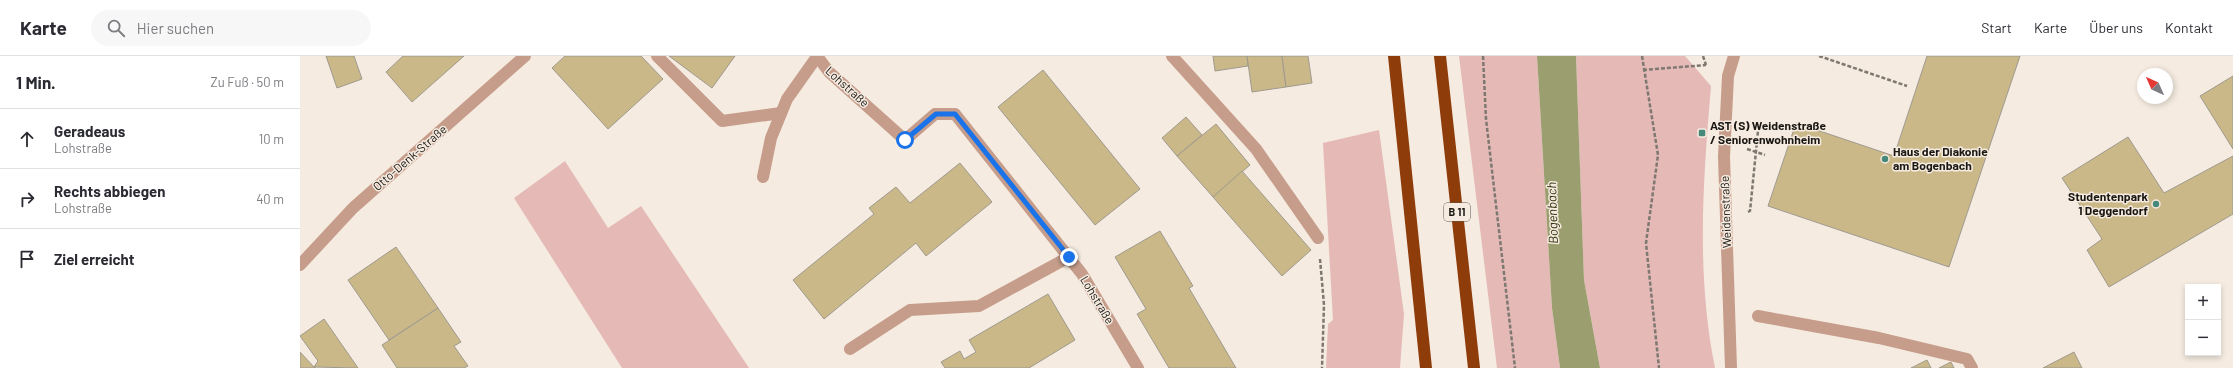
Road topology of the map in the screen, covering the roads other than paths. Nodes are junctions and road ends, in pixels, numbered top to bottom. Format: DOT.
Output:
graph roads {
  1 [pos="526,56"];
  2 [pos="657,56"];
  3 [pos="1172,56"];
  4 [pos="1394,56"];
  5 [pos="1440,56"];
  6 [pos="1734,56"];
  7 [pos="816,57"];
  8 [pos="782,113"];
  9 [pos="763,177"];
  10 [pos="1318,238"];
  11 [pos="1069,257"];
  12 [pos="300,265"];
  13 [pos="1758,316"];
  14 [pos="850,349"];
  15 [pos="1426,367"];
  16 [pos="1138,368"];
  17 [pos="1474,368"];
  18 [pos="1731,368"];
  19 [pos="1972,368"];
  1 -- 12 [label="street, Otto-Denk-Straße"];
  2 -- 8 [label="street"];
  3 -- 10 [label="street"];
  4 -- 15 [label="highway"];
  5 -- 17 [label="highway, B 11"];
  6 -- 18 [label="street, Weidenstraße"];
  7 -- 8 [label="street"];
  7 -- 11 [label="street, Lohstraße"];
  8 -- 9 [label="street"];
  11 -- 14 [label="street"];
  11 -- 16 [label="street, Lohstraße"];
  13 -- 19 [label="street"];
}
